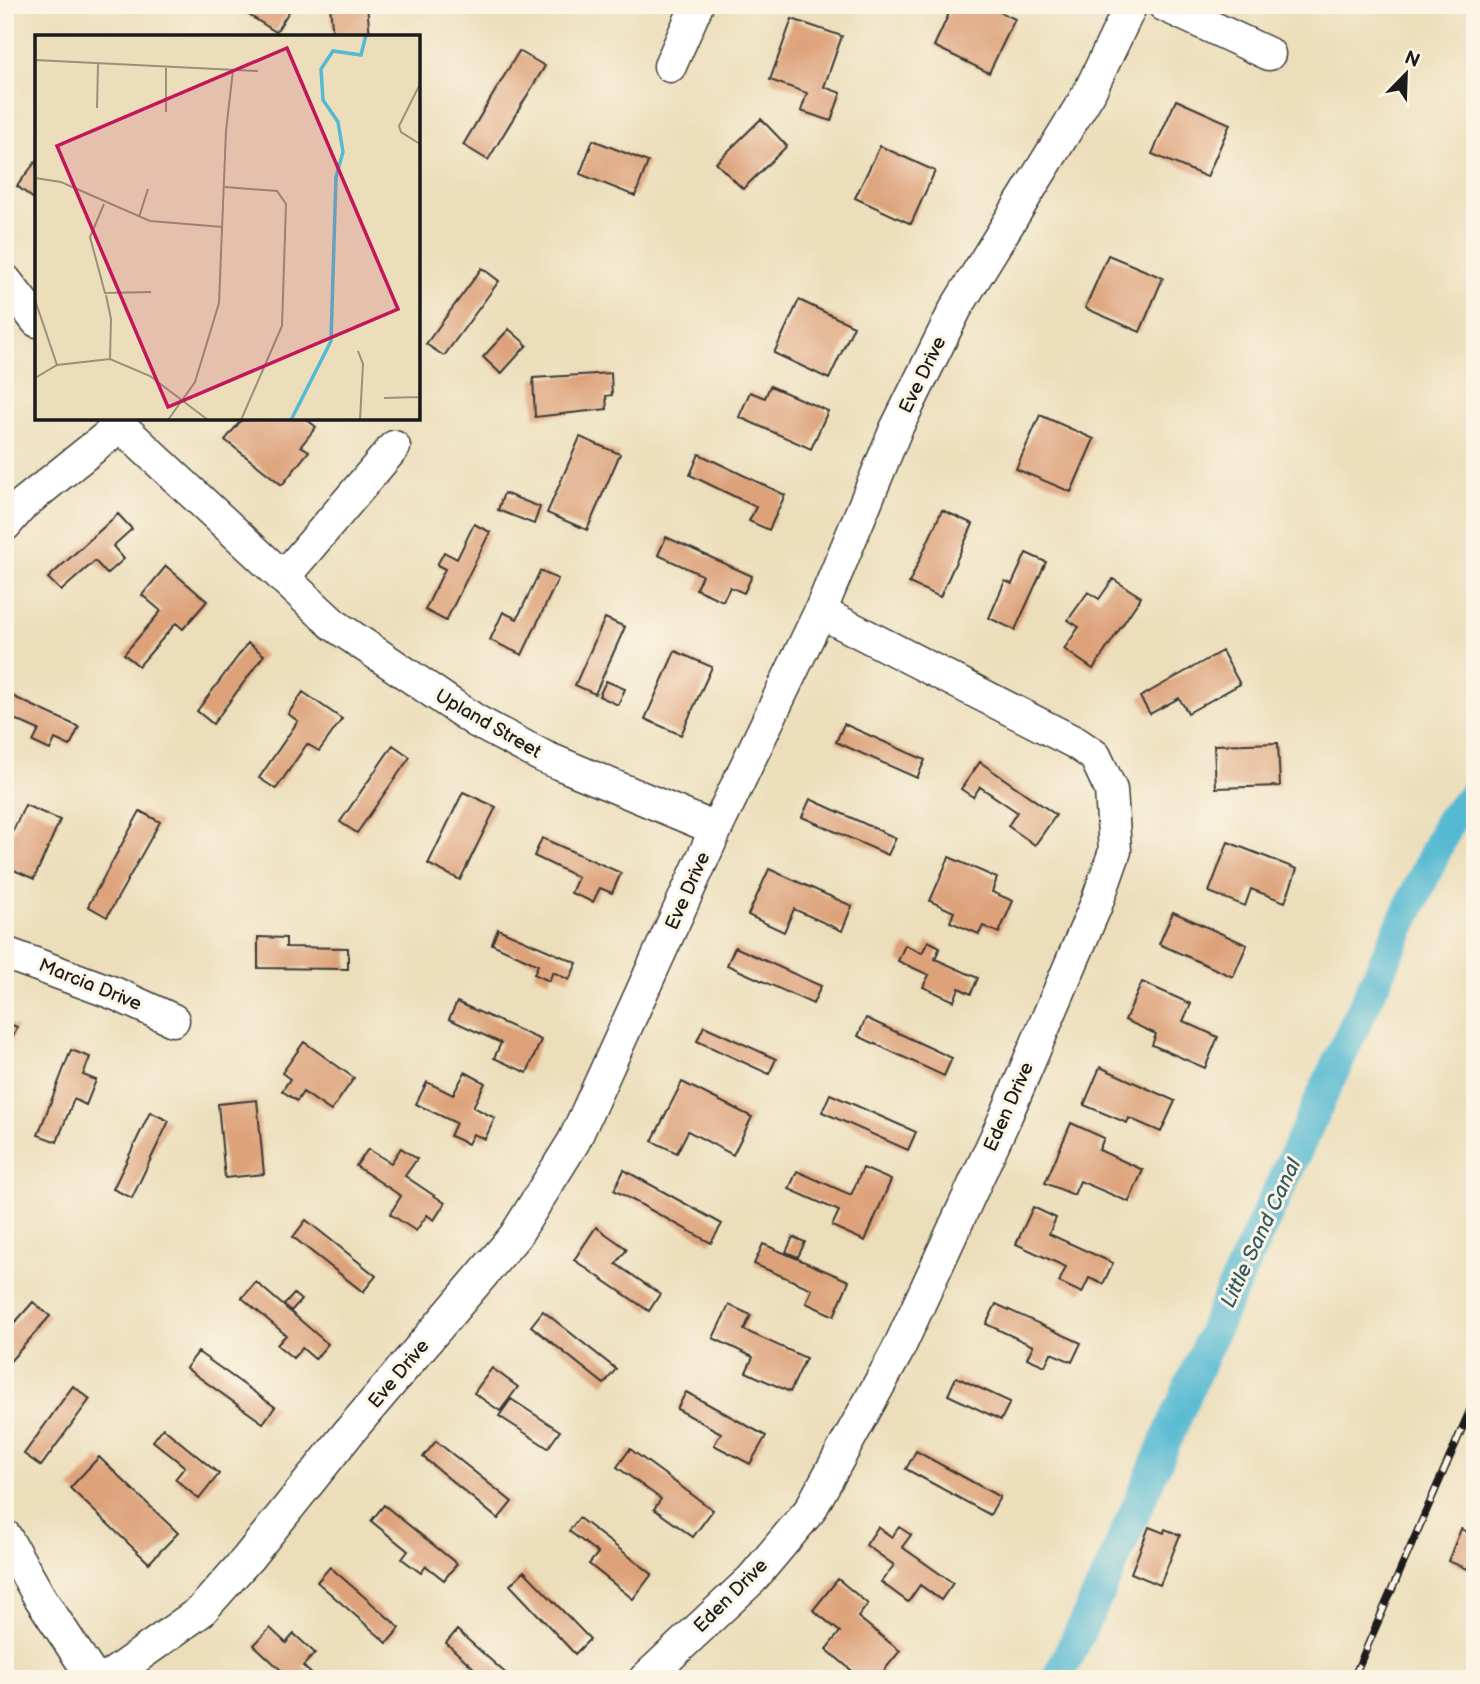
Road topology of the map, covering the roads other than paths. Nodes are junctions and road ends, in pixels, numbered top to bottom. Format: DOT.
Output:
graph roads {
  1 [pos="697,5"];
  2 [pos="1131,5"];
  3 [pos="1164,5"];
  4 [pos="1269,54"];
  5 [pos="670,66"];
  6 [pos="5,280"];
  7 [pos="35,318"];
  8 [pos="116,423"];
  9 [pos="394,447"];
  10 [pos="5,525"];
  11 [pos="283,578"];
  12 [pos="820,612"];
  13 [pos="716,829"];
  14 [pos="5,953"];
  15 [pos="173,1020"];
  16 [pos="5,1536"];
  17 [pos="94,1679"];
  18 [pos="106,1679"];
  19 [pos="645,1679"];
  1 -- 5 [label="street"];
  2 -- 12 [label="street, Eve Drive"];
  3 -- 4 [label="street"];
  6 -- 7 [label="street"];
  8 -- 10 [label="street"];
  8 -- 11 [label="street, Upland Street"];
  9 -- 11 [label="street"];
  11 -- 13 [label="street, Upland Street"];
  12 -- 13 [label="street, Eve Drive"];
  12 -- 19 [label="street, Eden Drive"];
  13 -- 18 [label="street, Eve Drive"];
  14 -- 15 [label="street, Marcia Drive"];
  16 -- 17 [label="street"];
}
